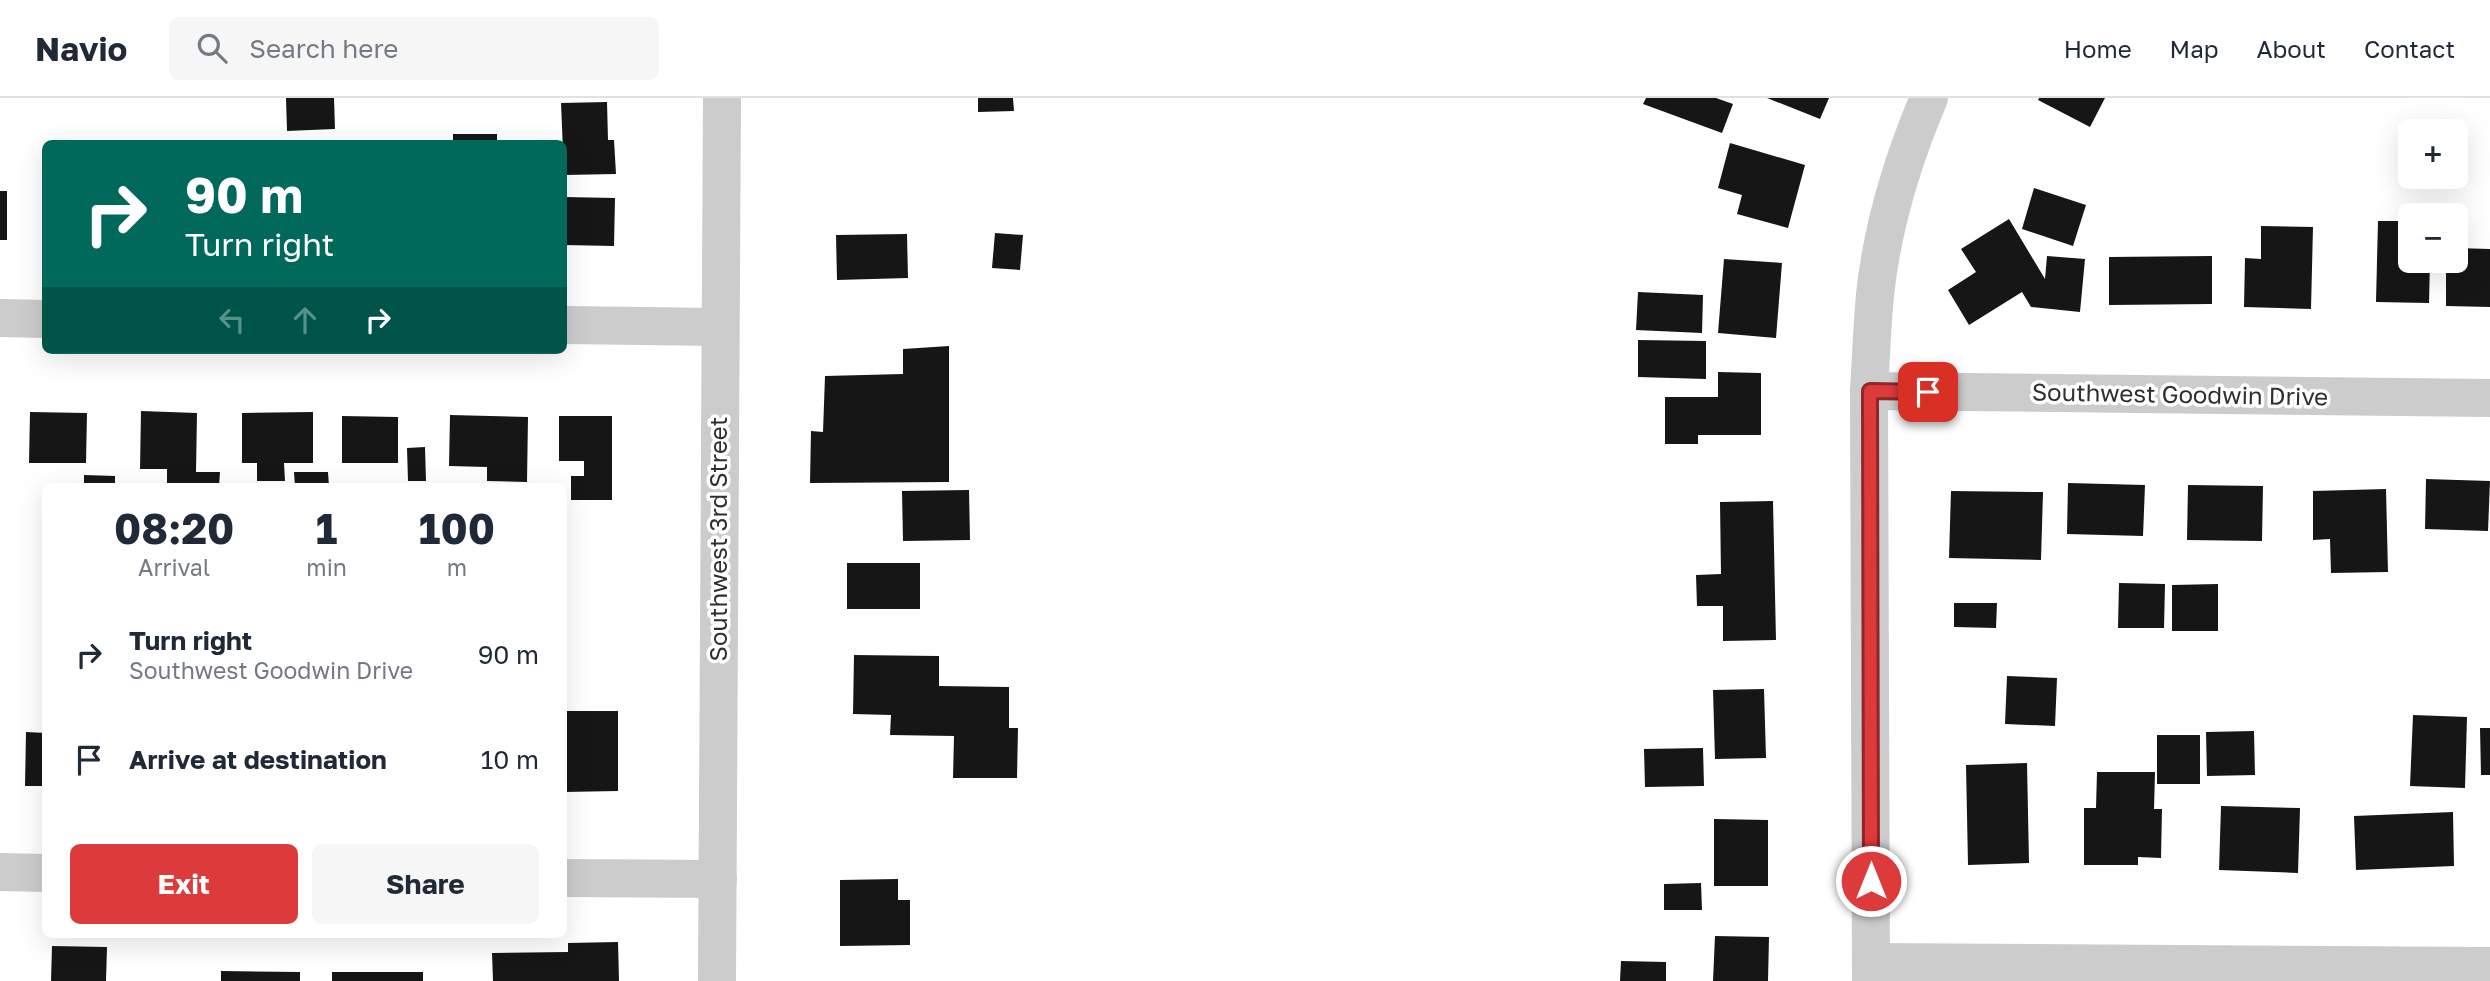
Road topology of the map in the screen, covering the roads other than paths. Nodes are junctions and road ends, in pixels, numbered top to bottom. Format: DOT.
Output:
graph roads {
  1 [pos="722,98"];
  2 [pos="1929,98"];
  3 [pos="0,318"];
  4 [pos="42,318"];
  5 [pos="567,325"];
  6 [pos="720,327"];
  7 [pos="1870,391"];
  8 [pos="2490,398"];
  9 [pos="0,872"];
  10 [pos="42,873"];
  11 [pos="567,878"];
  12 [pos="718,879"];
  13 [pos="2490,966"];
  14 [pos="1871,972"];
  15 [pos="718,981"];
  1 -- 6 [label="street, Southwest 3rd Street"];
  2 -- 7 [label="street"];
  3 -- 4 [label="street"];
  5 -- 6 [label="street"];
  6 -- 12 [label="street, Southwest 3rd Street"];
  7 -- 8 [label="street, Southwest Goodwin Drive"];
  7 -- 14 [label="street"];
  9 -- 10 [label="street"];
  11 -- 12 [label="street"];
  12 -- 15 [label="street, Southwest 3rd Street"];
  13 -- 14 [label="street"];
}
